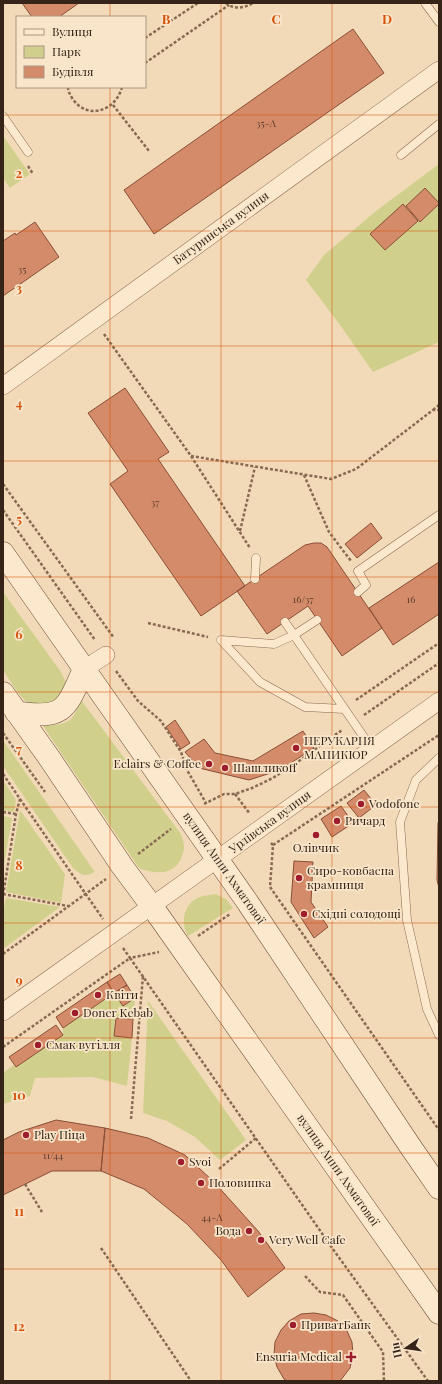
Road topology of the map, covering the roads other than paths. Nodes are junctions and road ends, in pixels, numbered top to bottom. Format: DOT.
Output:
graph roads {
  1 [pos="425,3"];
  2 [pos="439,22"];
  3 [pos="439,70"];
  4 [pos="3,116"];
  5 [pos="439,124"];
  6 [pos="28,152"];
  7 [pos="401,155"];
  8 [pos="3,386"];
  9 [pos="439,515"];
  10 [pos="3,553"];
  11 [pos="256,558"];
  12 [pos="255,579"];
  13 [pos="358,592"];
  14 [pos="317,620"];
  15 [pos="285,622"];
  16 [pos="294,635"];
  17 [pos="106,655"];
  18 [pos="84,669"];
  19 [pos="3,693"];
  20 [pos="439,701"];
  21 [pos="344,709"];
  22 [pos="16,712"];
  23 [pos="372,749"];
  24 [pos="439,758"];
  25 [pos="218,860"];
  26 [pos="151,905"];
  27 [pos="3,1012"];
  28 [pos="439,1035"];
  29 [pos="439,1188"];
  30 [pos="439,1313"];
  1 -- 2 [label="lane"];
  3 -- 8 [label="street, Батуринська вулиця"];
  4 -- 6 [label="lane"];
  5 -- 7 [label="lane"];
  9 -- 13 [label="lane"];
  10 -- 18 [label="main road, вулиця Анни Ахматової"];
  11 -- 12 [label="lane"];
  14 -- 16 [label="lane"];
  15 -- 16 [label="lane"];
  16 -- 21 [label="lane"];
  16 -- 21 [label="lane"];
  17 -- 18 [label="street"];
  18 -- 22 [label="main road"];
  18 -- 25 [label="main road, вулиця Анни Ахматової"];
  19 -- 22 [label="main road, вулиця Анни Ахматової"];
  20 -- 23 [label="street, Урлівська вулиця"];
  21 -- 23 [label="lane"];
  22 -- 26 [label="main road, вулиця Анни Ахматової"];
  23 -- 25 [label="street, Урлівська вулиця"];
  24 -- 28 [label="lane"];
  25 -- 26 [label="street, Урлівська вулиця"];
  25 -- 29 [label="main road, вулиця Анни Ахматової"];
  26 -- 27 [label="street, Урлівська вулиця"];
  26 -- 30 [label="main road, вулиця Анни Ахматової"];
}
